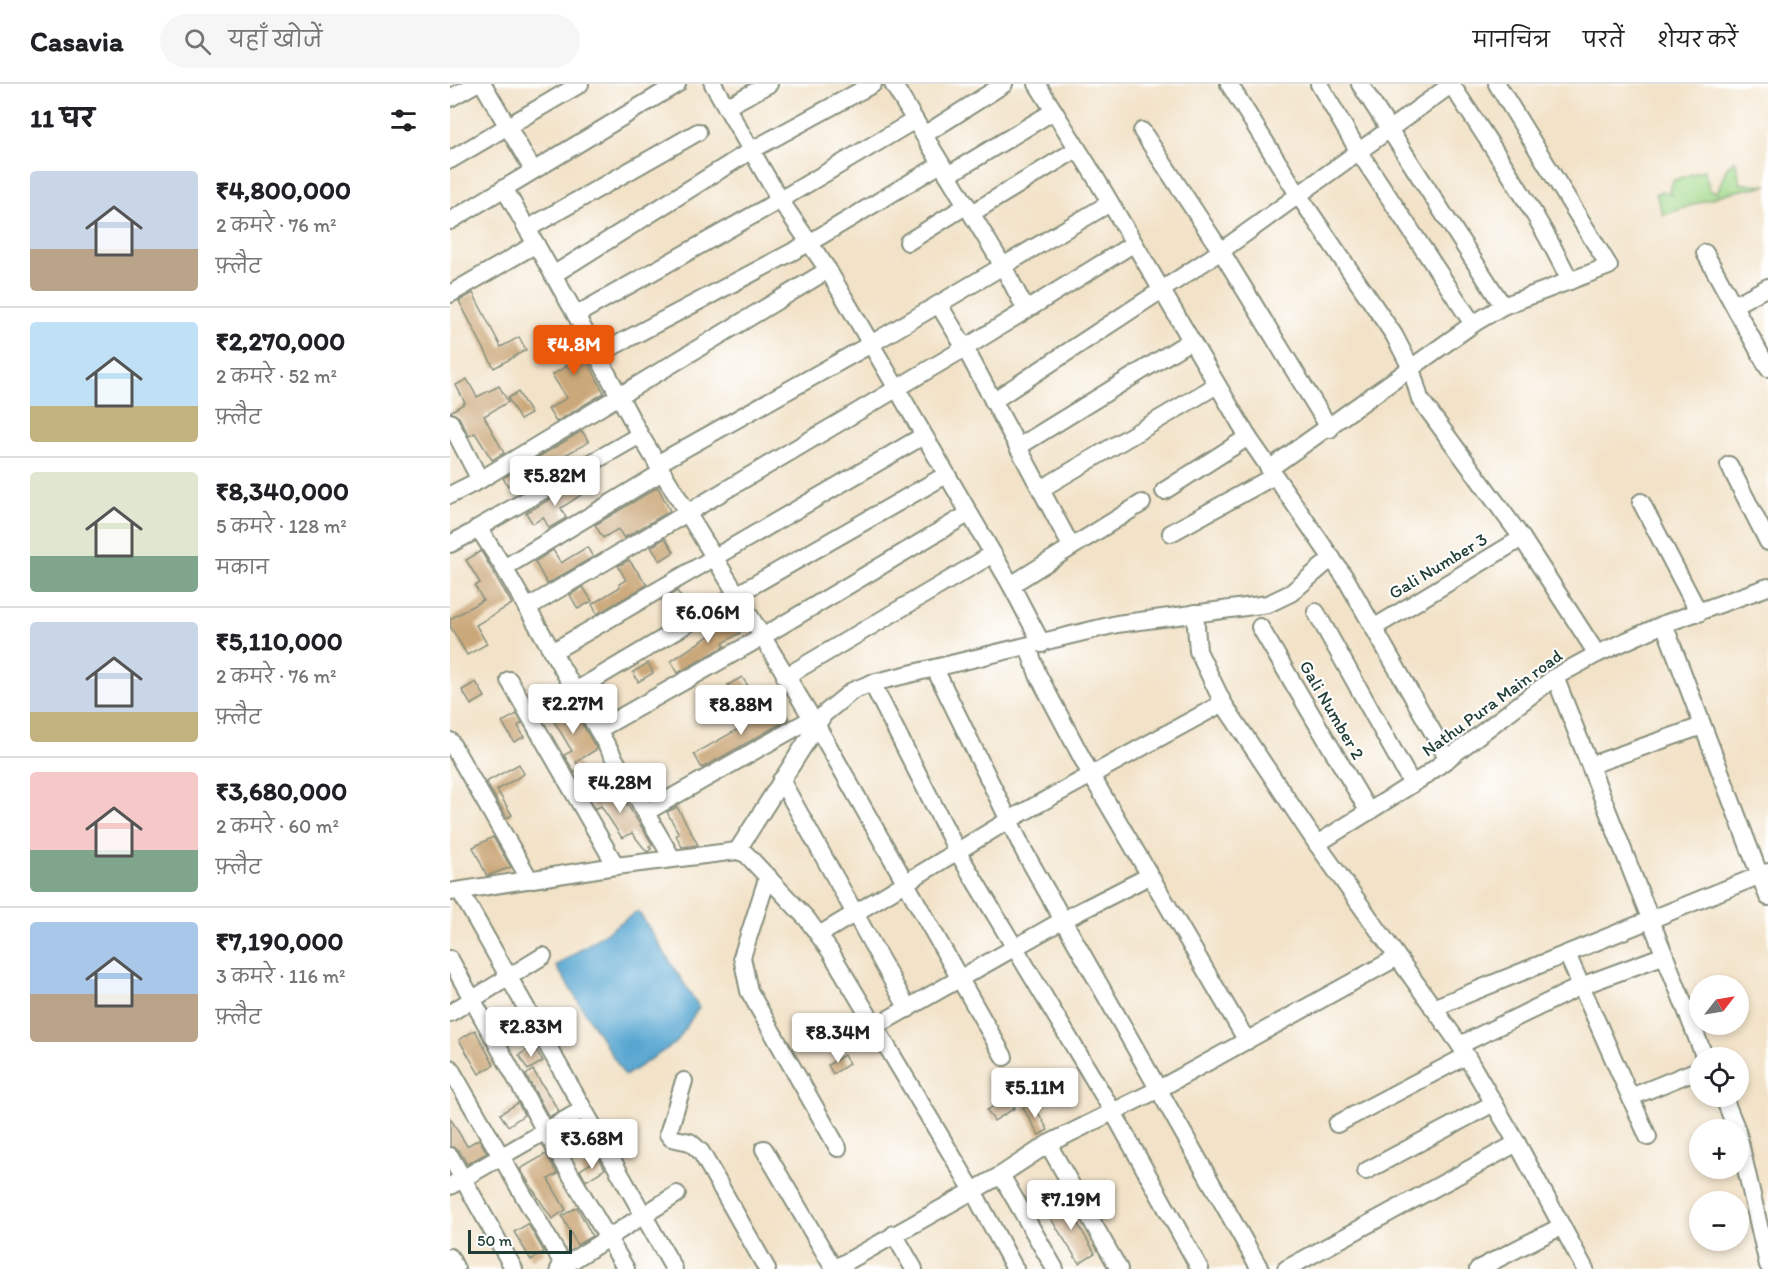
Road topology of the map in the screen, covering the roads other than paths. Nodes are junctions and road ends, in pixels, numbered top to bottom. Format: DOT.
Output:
graph roads {
  1 [pos="475,84"];
  2 [pos="483,84"];
  3 [pos="580,84"];
  4 [pos="677,84"];
  5 [pos="713,84"];
  6 [pos="769,84"];
  7 [pos="873,84"];
  8 [pos="893,84"];
  9 [pos="1004,84"];
  10 [pos="1037,84"];
  11 [pos="1229,84"];
  12 [pos="1319,84"];
  13 [pos="1360,84"];
  14 [pos="1452,84"];
  15 [pos="1497,84"];
  16 [pos="450,98"];
  17 [pos="726,107"];
  18 [pos="1054,111"];
  19 [pos="915,120"];
  20 [pos="508,127"];
  21 [pos="1389,129"];
  22 [pos="1142,131"];
  23 [pos="698,132"];
  24 [pos="924,135"];
  25 [pos="1077,149"];
  26 [pos="750,151"];
  27 [pos="1359,152"];
  28 [pos="450,160"];
  29 [pos="945,169"];
  30 [pos="532,170"];
  31 [pos="504,188"];
  32 [pos="1299,196"];
  33 [pos="780,200"];
  34 [pos="1110,203"];
  35 [pos="969,209"];
  36 [pos="450,221"];
  37 [pos="532,237"];
  38 [pos="908,242"];
  39 [pos="809,243"];
  40 [pos="1133,244"];
  41 [pos="1221,251"];
  42 [pos="1705,253"];
  43 [pos="1003,266"];
  44 [pos="828,270"];
  45 [pos="553,275"];
  46 [pos="1570,281"];
  47 [pos="1768,287"];
  48 [pos="1161,291"];
  49 [pos="450,294"];
  50 [pos="939,305"];
  51 [pos="1734,305"];
  52 [pos="1503,306"];
  53 [pos="1026,310"];
  54 [pos="576,315"];
  55 [pos="1473,324"];
  56 [pos="1190,341"];
  57 [pos="872,344"];
  58 [pos="965,348"];
  59 [pos="597,355"];
  60 [pos="1411,368"];
  61 [pos="1768,368"];
  62 [pos="1217,385"];
  63 [pos="896,387"];
  64 [pos="618,395"];
  65 [pos="993,401"];
  66 [pos="1330,429"];
  67 [pos="452,431"];
  68 [pos="640,435"];
  69 [pos="923,436"];
  70 [pos="1248,437"];
  71 [pos="1018,447"];
  72 [pos="1729,465"];
  73 [pos="660,468"];
  74 [pos="1271,473"];
  75 [pos="946,475"];
  76 [pos="480,480"];
  77 [pos="1041,489"];
  78 [pos="1164,492"];
  79 [pos="450,495"];
  80 [pos="1641,502"];
  81 [pos="1142,503"];
  82 [pos="687,513"];
  83 [pos="968,514"];
  84 [pos="476,529"];
  85 [pos="1171,533"];
  86 [pos="1522,538"];
  87 [pos="1768,542"];
  88 [pos="450,544"];
  89 [pos="1071,546"];
  90 [pos="993,554"];
  91 [pos="714,558"];
  92 [pos="1334,561"];
  93 [pos="504,568"];
  94 [pos="1011,585"];
  95 [pos="1768,587"];
  96 [pos="736,595"];
  97 [pos="526,608"];
  98 [pos="1316,612"];
  99 [pos="1699,613"];
  100 [pos="1196,622"];
  101 [pos="1664,624"];
  102 [pos="1260,627"];
  103 [pos="1375,627"];
  104 [pos="762,637"];
  105 [pos="1033,648"];
  106 [pos="552,652"];
  107 [pos="1597,654"];
  108 [pos="937,674"];
  109 [pos="785,677"];
  110 [pos="1555,677"];
  111 [pos="509,680"];
  112 [pos="874,688"];
  113 [pos="575,691"];
  114 [pos="1223,703"];
  115 [pos="1702,726"];
  116 [pos="598,730"];
  117 [pos="819,731"];
  118 [pos="450,741"];
  119 [pos="1448,759"];
  120 [pos="1591,765"];
  121 [pos="1091,775"];
  122 [pos="1412,784"];
  123 [pos="787,788"];
  124 [pos="646,812"];
  125 [pos="1369,812"];
  126 [pos="1009,820"];
  127 [pos="1317,844"];
  128 [pos="957,851"];
  129 [pos="741,852"];
  130 [pos="672,858"];
  131 [pos="616,866"];
  132 [pos="766,873"];
  133 [pos="1765,873"];
  134 [pos="1149,876"];
  135 [pos="530,880"];
  136 [pos="904,883"];
  137 [pos="452,891"];
  138 [pos="1768,897"];
  139 [pos="856,912"];
  140 [pos="1065,919"];
  141 [pos="1652,921"];
  142 [pos="819,935"];
  143 [pos="1016,949"];
  144 [pos="1567,954"];
  145 [pos="1665,955"];
  146 [pos="543,956"];
  147 [pos="1396,958"];
  148 [pos="450,959"];
  149 [pos="508,976"];
  150 [pos="960,980"];
  151 [pos="1581,986"];
  152 [pos="471,999"];
  153 [pos="1433,1008"];
  154 [pos="908,1009"];
  155 [pos="450,1013"];
  156 [pos="876,1026"];
  157 [pos="1247,1041"];
  158 [pos="1701,1047"];
  159 [pos="1463,1050"];
  160 [pos="1004,1057"];
  161 [pos="450,1068"];
  162 [pos="1689,1073"];
  163 [pos="684,1081"];
  164 [pos="1159,1089"];
  165 [pos="1630,1097"];
  166 [pos="1494,1103"];
  167 [pos="582,1110"];
  168 [pos="1112,1110"];
  169 [pos="1337,1124"];
  170 [pos="545,1131"];
  171 [pos="1648,1137"];
  172 [pos="1517,1143"];
  173 [pos="1048,1144"];
  174 [pos="838,1148"];
  175 [pos="764,1149"];
  176 [pos="450,1156"];
  177 [pos="500,1158"];
  178 [pos="1366,1171"];
  179 [pos="1001,1174"];
  180 [pos="1749,1179"];
  181 [pos="456,1182"];
  182 [pos="972,1189"];
  183 [pos="677,1194"];
  184 [pos="643,1216"];
  185 [pos="1562,1226"];
  186 [pos="894,1234"];
  187 [pos="608,1238"];
  188 [pos="450,1257"];
  189 [pos="1768,1264"];
  190 [pos="563,1268"];
  191 [pos="456,1269"];
  192 [pos="514,1269"];
  193 [pos="626,1269"];
  194 [pos="674,1269"];
  195 [pos="767,1269"];
  196 [pos="834,1269"];
  197 [pos="914,1269"];
  198 [pos="1015,1269"];
  199 [pos="1055,1269"];
  200 [pos="1119,1269"];
  201 [pos="1200,1269"];
  202 [pos="1260,1269"];
  203 [pos="1286,1269"];
  204 [pos="1478,1269"];
  205 [pos="1585,1269"];
  1 -- 16 [label="street"];
  2 -- 20 [label="street"];
  3 -- 20 [label="street"];
  4 -- 30 [label="street"];
  5 -- 17 [label="street"];
  6 -- 17 [label="street"];
  7 -- 26 [label="street"];
  8 -- 19 [label="street"];
  9 -- 24 [label="street"];
  10 -- 18 [label="street"];
  11 -- 32 [label="street"];
  12 -- 27 [label="street"];
  13 -- 21 [label="street"];
  14 -- 21 [label="street"];
  14 -- 46 [label="street"];
  15 -- 46 [label="street"];
  17 -- 26 [label="street"];
  18 -- 25 [label="street"];
  18 -- 29 [label="street"];
  19 -- 24 [label="street"];
  19 -- 33 [label="street"];
  20 -- 28 [label="street"];
  20 -- 30 [label="street"];
  21 -- 27 [label="street"];
  21 -- 52 [label="street"];
  22 -- 41 [label="street"];
  23 -- 37 [label="street"];
  24 -- 29 [label="street"];
  25 -- 34 [label="street"];
  25 -- 35 [label="street"];
  26 -- 33 [label="street"];
  26 -- 45 [label="street"];
  27 -- 32 [label="street"];
  27 -- 55 [label="street"];
  29 -- 35 [label="street"];
  29 -- 39 [label="street"];
  30 -- 31 [label="street"];
  31 -- 36 [label="street"];
  31 -- 37 [label="street"];
  32 -- 41 [label="street"];
  32 -- 60 [label="street"];
  33 -- 39 [label="street"];
  33 -- 54 [label="street"];
  34 -- 40 [label="street"];
  34 -- 43 [label="street"];
  35 -- 38 [label="street"];
  35 -- 43 [label="street"];
  37 -- 45 [label="street"];
  37 -- 49 [label="street"];
  39 -- 44 [label="street"];
  39 -- 59 [label="street"];
  40 -- 48 [label="street"];
  40 -- 53 [label="street"];
  41 -- 48 [label="street"];
  41 -- 66 [label="street"];
  42 -- 51 [label="street"];
  43 -- 50 [label="street"];
  43 -- 53 [label="street"];
  44 -- 57 [label="street"];
  44 -- 64 [label="street"];
  45 -- 54 [label="street"];
  46 -- 52 [label="street"];
  47 -- 51 [label="street"];
  48 -- 56 [label="street"];
  48 -- 65 [label="street"];
  50 -- 57 [label="street"];
  50 -- 58 [label="street"];
  51 -- 61 [label="street"];
  52 -- 55 [label="street"];
  53 -- 58 [label="street"];
  54 -- 59 [label="street"];
  55 -- 60 [label="street"];
  56 -- 62 [label="street"];
  56 -- 71 [label="street"];
  57 -- 63 [label="street"];
  57 -- 73 [label="street"];
  58 -- 63 [label="street"];
  58 -- 65 [label="street"];
  59 -- 64 [label="street"];
  60 -- 66 [label="street"];
  60 -- 86 [label="street"];
  62 -- 70 [label="street"];
  62 -- 77 [label="street"];
  63 -- 69 [label="street"];
  63 -- 82 [label="street"];
  64 -- 68 [label="street"];
  64 -- 76 [label="street"];
  65 -- 71 [label="street"];
  66 -- 74 [label="street"];
  67 -- 76 [label="street"];
  68 -- 73 [label="street"];
  68 -- 84 [label="street"];
  69 -- 75 [label="street"];
  69 -- 91 [label="street"];
  70 -- 74 [label="street"];
  70 -- 78 [label="street"];
  71 -- 77 [label="street"];
  72 -- 87 [label="street"];
  73 -- 82 [label="street"];
  73 -- 93 [label="street"];
  74 -- 85 [label="street"];
  74 -- 92 [label="street"];
  75 -- 83 [label="street"];
  75 -- 96 [label="street"];
  76 -- 79 [label="street"];
  77 -- 89 [label="street"];
  80 -- 99 [label="street"];
  81 -- 89 [label="street"];
  82 -- 91 [label="street"];
  82 -- 97 [label="street"];
  83 -- 90 [label="street"];
  83 -- 104 [label="street"];
  84 -- 88 [label="street"];
  84 -- 93 [label="street"];
  86 -- 103 [label="street, Gali Number 3"];
  86 -- 107 [label="street"];
  89 -- 94 [label="street"];
  90 -- 94 [label="street"];
  90 -- 109 [label="street"];
  91 -- 96 [label="street"];
  91 -- 106 [label="street"];
  92 -- 100 [label="street"];
  92 -- 103 [label="street"];
  93 -- 97 [label="street"];
  94 -- 105 [label="street"];
  95 -- 99 [label="street, Nathu Pura Main road"];
  96 -- 104 [label="street"];
  96 -- 113 [label="street"];
  97 -- 106 [label="street"];
  98 -- 122 [label="street"];
  99 -- 101 [label="street, Nathu Pura Main road"];
  100 -- 105 [label="street"];
  100 -- 114 [label="street"];
  101 -- 107 [label="street, Nathu Pura Main road"];
  101 -- 115 [label="street"];
  102 -- 125 [label="street, Gali Number 2"];
  103 -- 119 [label="street"];
  104 -- 109 [label="street"];
  104 -- 116 [label="street"];
  105 -- 108 [label="street"];
  105 -- 121 [label="street"];
  106 -- 113 [label="street"];
  107 -- 110 [label="street, Nathu Pura Main road"];
  108 -- 112 [label="street"];
  108 -- 126 [label="street"];
  109 -- 117 [label="street"];
  110 -- 119 [label="street, Nathu Pura Main road"];
  110 -- 120 [label="street"];
  111 -- 131 [label="street"];
  112 -- 117 [label="street"];
  112 -- 128 [label="street"];
  113 -- 116 [label="street"];
  114 -- 121 [label="street"];
  114 -- 127 [label="street"];
  115 -- 120 [label="street"];
  115 -- 133 [label="street"];
  116 -- 124 [label="street"];
  117 -- 123 [label="street"];
  117 -- 124 [label="street"];
  117 -- 136 [label="street"];
  118 -- 135 [label="street"];
  119 -- 122 [label="street, Nathu Pura Main road"];
  120 -- 141 [label="street"];
  121 -- 126 [label="street"];
  121 -- 134 [label="street"];
  122 -- 125 [label="street, Nathu Pura Main road"];
  123 -- 129 [label="street"];
  123 -- 139 [label="street"];
  124 -- 130 [label="street"];
  125 -- 127 [label="street, Nathu Pura Main road"];
  126 -- 128 [label="street"];
  126 -- 140 [label="street"];
  127 -- 147 [label="street"];
  128 -- 136 [label="street"];
  128 -- 143 [label="street"];
  129 -- 130 [label="street"];
  129 -- 132 [label="street"];
  130 -- 131 [label="street"];
  131 -- 135 [label="street"];
  132 -- 142 [label="street"];
  132 -- 174 [label="street"];
  133 -- 138 [label="street"];
  133 -- 141 [label="street"];
  134 -- 140 [label="street"];
  134 -- 157 [label="street"];
  135 -- 137 [label="street"];
  136 -- 139 [label="street"];
  136 -- 150 [label="street"];
  137 -- 149 [label="street"];
  139 -- 142 [label="street"];
  139 -- 154 [label="street"];
  140 -- 143 [label="street"];
  140 -- 164 [label="street"];
  141 -- 144 [label="street"];
  141 -- 145 [label="street"];
  142 -- 156 [label="street"];
  143 -- 150 [label="street"];
  143 -- 168 [label="street"];
  144 -- 151 [label="street"];
  144 -- 153 [label="street"];
  145 -- 151 [label="street"];
  145 -- 158 [label="street"];
  146 -- 149 [label="street"];
  147 -- 153 [label="street"];
  147 -- 157 [label="street"];
  148 -- 152 [label="street"];
  149 -- 152 [label="street"];
  149 -- 167 [label="street"];
  150 -- 154 [label="street"];
  150 -- 160 [label="street"];
  151 -- 159 [label="street"];
  151 -- 165 [label="street"];
  152 -- 155 [label="street"];
  152 -- 170 [label="street"];
  153 -- 159 [label="street"];
  154 -- 156 [label="street"];
  156 -- 182 [label="street"];
  157 -- 164 [label="street"];
  159 -- 166 [label="street"];
  159 -- 169 [label="street"];
  161 -- 177 [label="street"];
  162 -- 165 [label="street"];
  163 -- 195 [label="street"];
  164 -- 168 [label="street"];
  164 -- 202 [label="street"];
  165 -- 171 [label="street"];
  166 -- 172 [label="street"];
  166 -- 178 [label="street"];
  167 -- 170 [label="street"];
  167 -- 184 [label="street"];
  168 -- 173 [label="street"];
  168 -- 201 [label="street"];
  170 -- 177 [label="street"];
  170 -- 187 [label="street"];
  172 -- 185 [label="street"];
  172 -- 203 [label="street"];
  173 -- 179 [label="street"];
  173 -- 200 [label="street"];
  175 -- 196 [label="street"];
  176 -- 181 [label="street"];
  177 -- 181 [label="street"];
  177 -- 190 [label="street"];
  179 -- 182 [label="street"];
  179 -- 199 [label="street"];
  180 -- 189 [label="street"];
  181 -- 192 [label="street"];
  182 -- 186 [label="street"];
  182 -- 198 [label="street"];
  183 -- 184 [label="street"];
  184 -- 187 [label="street"];
  184 -- 194 [label="street"];
  185 -- 204 [label="street"];
  185 -- 205 [label="street"];
  186 -- 196 [label="street"];
  186 -- 197 [label="street"];
  187 -- 190 [label="street"];
  187 -- 193 [label="street"];
  188 -- 191 [label="street"];
}
